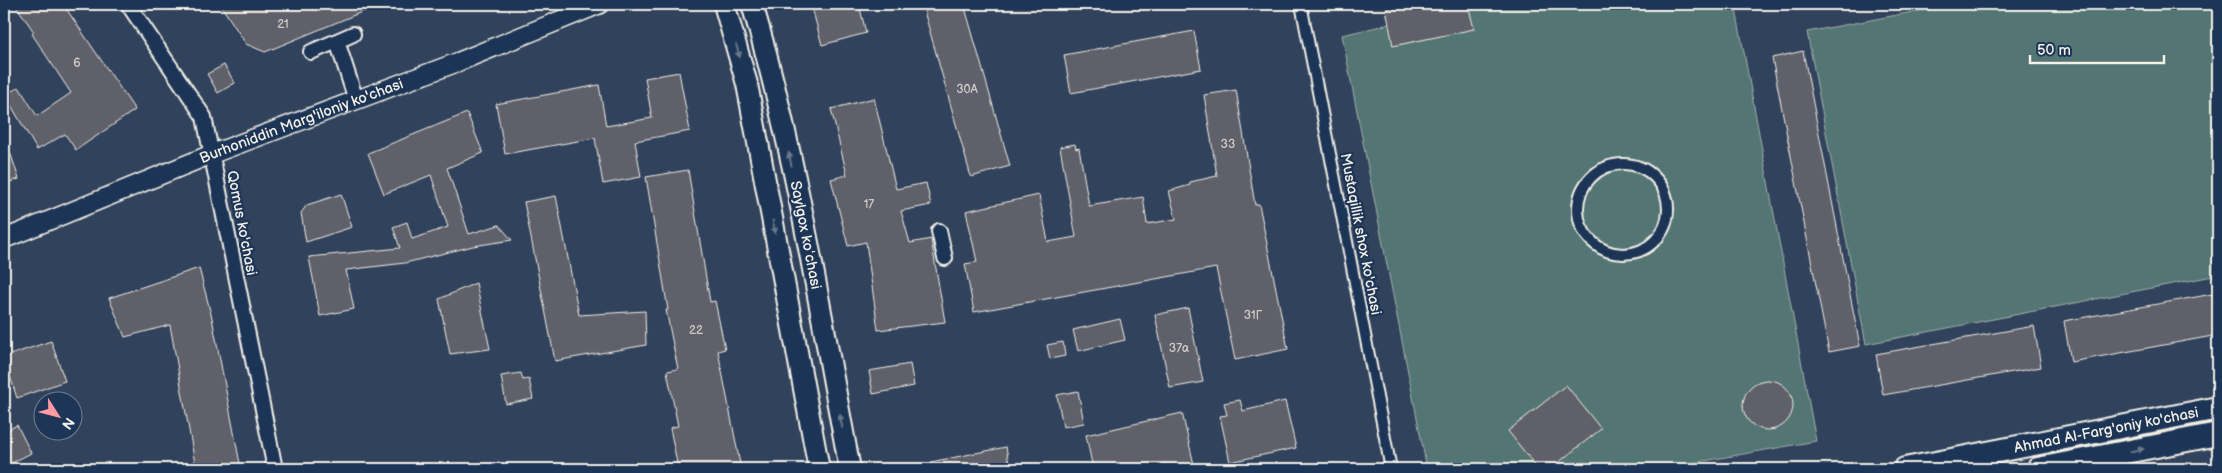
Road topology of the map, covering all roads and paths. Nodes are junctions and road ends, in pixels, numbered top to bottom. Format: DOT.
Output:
graph roads {
  1 [pos="128,4"];
  2 [pos="600,4"];
  3 [pos="724,4"];
  4 [pos="752,4"];
  5 [pos="1301,4"];
  6 [pos="353,34"];
  7 [pos="337,41"];
  8 [pos="312,52"];
  9 [pos="356,100"];
  10 [pos="212,154"];
  11 [pos="1665,190"];
  12 [pos="939,231"];
  13 [pos="4,239"];
  14 [pos="945,258"];
  15 [pos="2218,408"];
  16 [pos="2218,434"];
  17 [pos="275,469"];
  18 [pos="819,469"];
  19 [pos="850,469"];
  20 [pos="1391,469"];
  21 [pos="1906,469"];
  22 [pos="2038,469"];
  1 -- 10 [label="street, Qomus ko'chasi"];
  2 -- 9 [label="street, Burhoniddin Marg'iloniy ko'chasi"];
  3 -- 18 [label="main road, Saylgox koʻchasi, one-way"];
  19 -- 4 [label="main road, Saylgox koʻchasi, one-way"];
  5 -- 20 [label="street, Mustaqillik shox ko'chasi"];
  6 -- 7 [label="street"];
  7 -- 8 [label="street"];
  7 -- 9 [label="street"];
  9 -- 10 [label="street, Burhoniddin Marg'iloniy ko'chasi"];
  10 -- 13 [label="street, Burhoniddin Marg'iloniy ko'chasi"];
  10 -- 17 [label="street, Qomus ko'chasi"];
  11 -- 11 [label="street"];
  12 -- 14 [label="street"];
  15 -- 21 [label="main road, Ahmad Al-Farg'oniy ko'chasi"];
  22 -- 16 [label="main road, Ahmad Al-Farg'oniy ko'chasi, one-way"];
}
